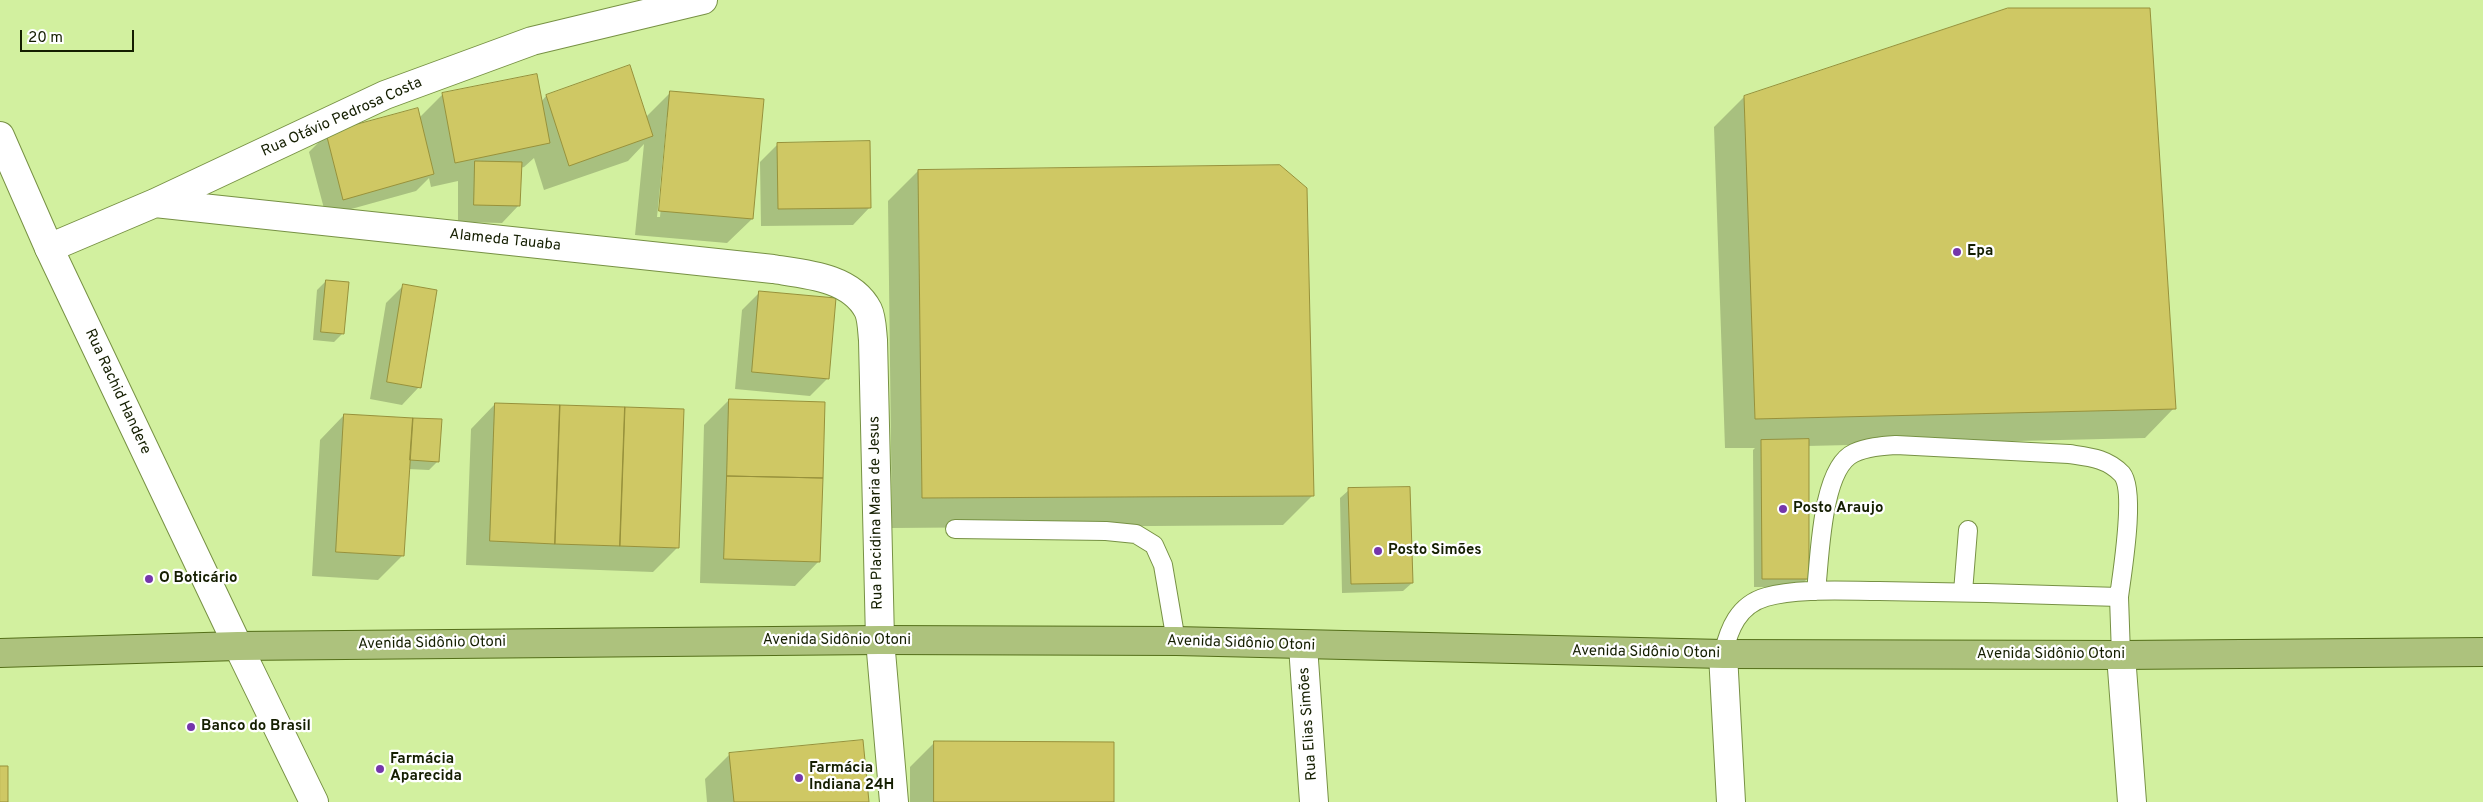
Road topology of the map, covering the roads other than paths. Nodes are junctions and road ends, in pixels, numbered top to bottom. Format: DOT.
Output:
graph roads {
  1 [pos="703,0"];
  2 [pos="0,136"];
  3 [pos="155,203"];
  4 [pos="49,248"];
  5 [pos="852,290"];
  6 [pos="955,529"];
  7 [pos="1968,530"];
  8 [pos="1816,591"];
  9 [pos="1963,592"];
  10 [pos="2119,597"];
  11 [pos="880,640"];
  12 [pos="1176,641"];
  13 [pos="238,646"];
  14 [pos="1303,646"];
  15 [pos="2483,652"];
  16 [pos="0,653"];
  17 [pos="1723,654"];
  18 [pos="2121,655"];
  19 [pos="314,802"];
  20 [pos="894,802"];
  21 [pos="1314,802"];
  22 [pos="1731,802"];
  23 [pos="2132,802"];
  1 -- 3 [label="street, Rua Otávio Pedrosa Costa"];
  2 -- 4 [label="street, Rua Rachid Handere"];
  3 -- 4 [label="street, Rua Otávio Pedrosa Costa"];
  3 -- 5 [label="street, Alameda Tauaba"];
  4 -- 13 [label="street, Rua Rachid Handere"];
  5 -- 11 [label="street, Rua Placidina Maria de Jesus"];
  6 -- 12 [label="lane"];
  7 -- 9 [label="lane"];
  8 -- 9 [label="lane"];
  8 -- 10 [label="lane"];
  8 -- 17 [label="lane"];
  9 -- 10 [label="lane"];
  10 -- 18 [label="lane"];
  11 -- 12 [label="main road, Avenida Sidônio Otoni"];
  11 -- 13 [label="main road, Avenida Sidônio Otoni"];
  11 -- 20 [label="street, Rua Placidina Maria de Jesus"];
  12 -- 14 [label="main road, Avenida Sidônio Otoni"];
  13 -- 16 [label="main road, Avenida Sidônio Otoni"];
  13 -- 19 [label="street, Rua Rachid Handere"];
  14 -- 17 [label="main road, Avenida Sidônio Otoni"];
  14 -- 21 [label="street, Rua Elias Simões"];
  15 -- 18 [label="main road, Avenida Sidônio Otoni"];
  17 -- 18 [label="main road, Avenida Sidônio Otoni"];
  17 -- 22 [label="street"];
  18 -- 23 [label="street"];
}
